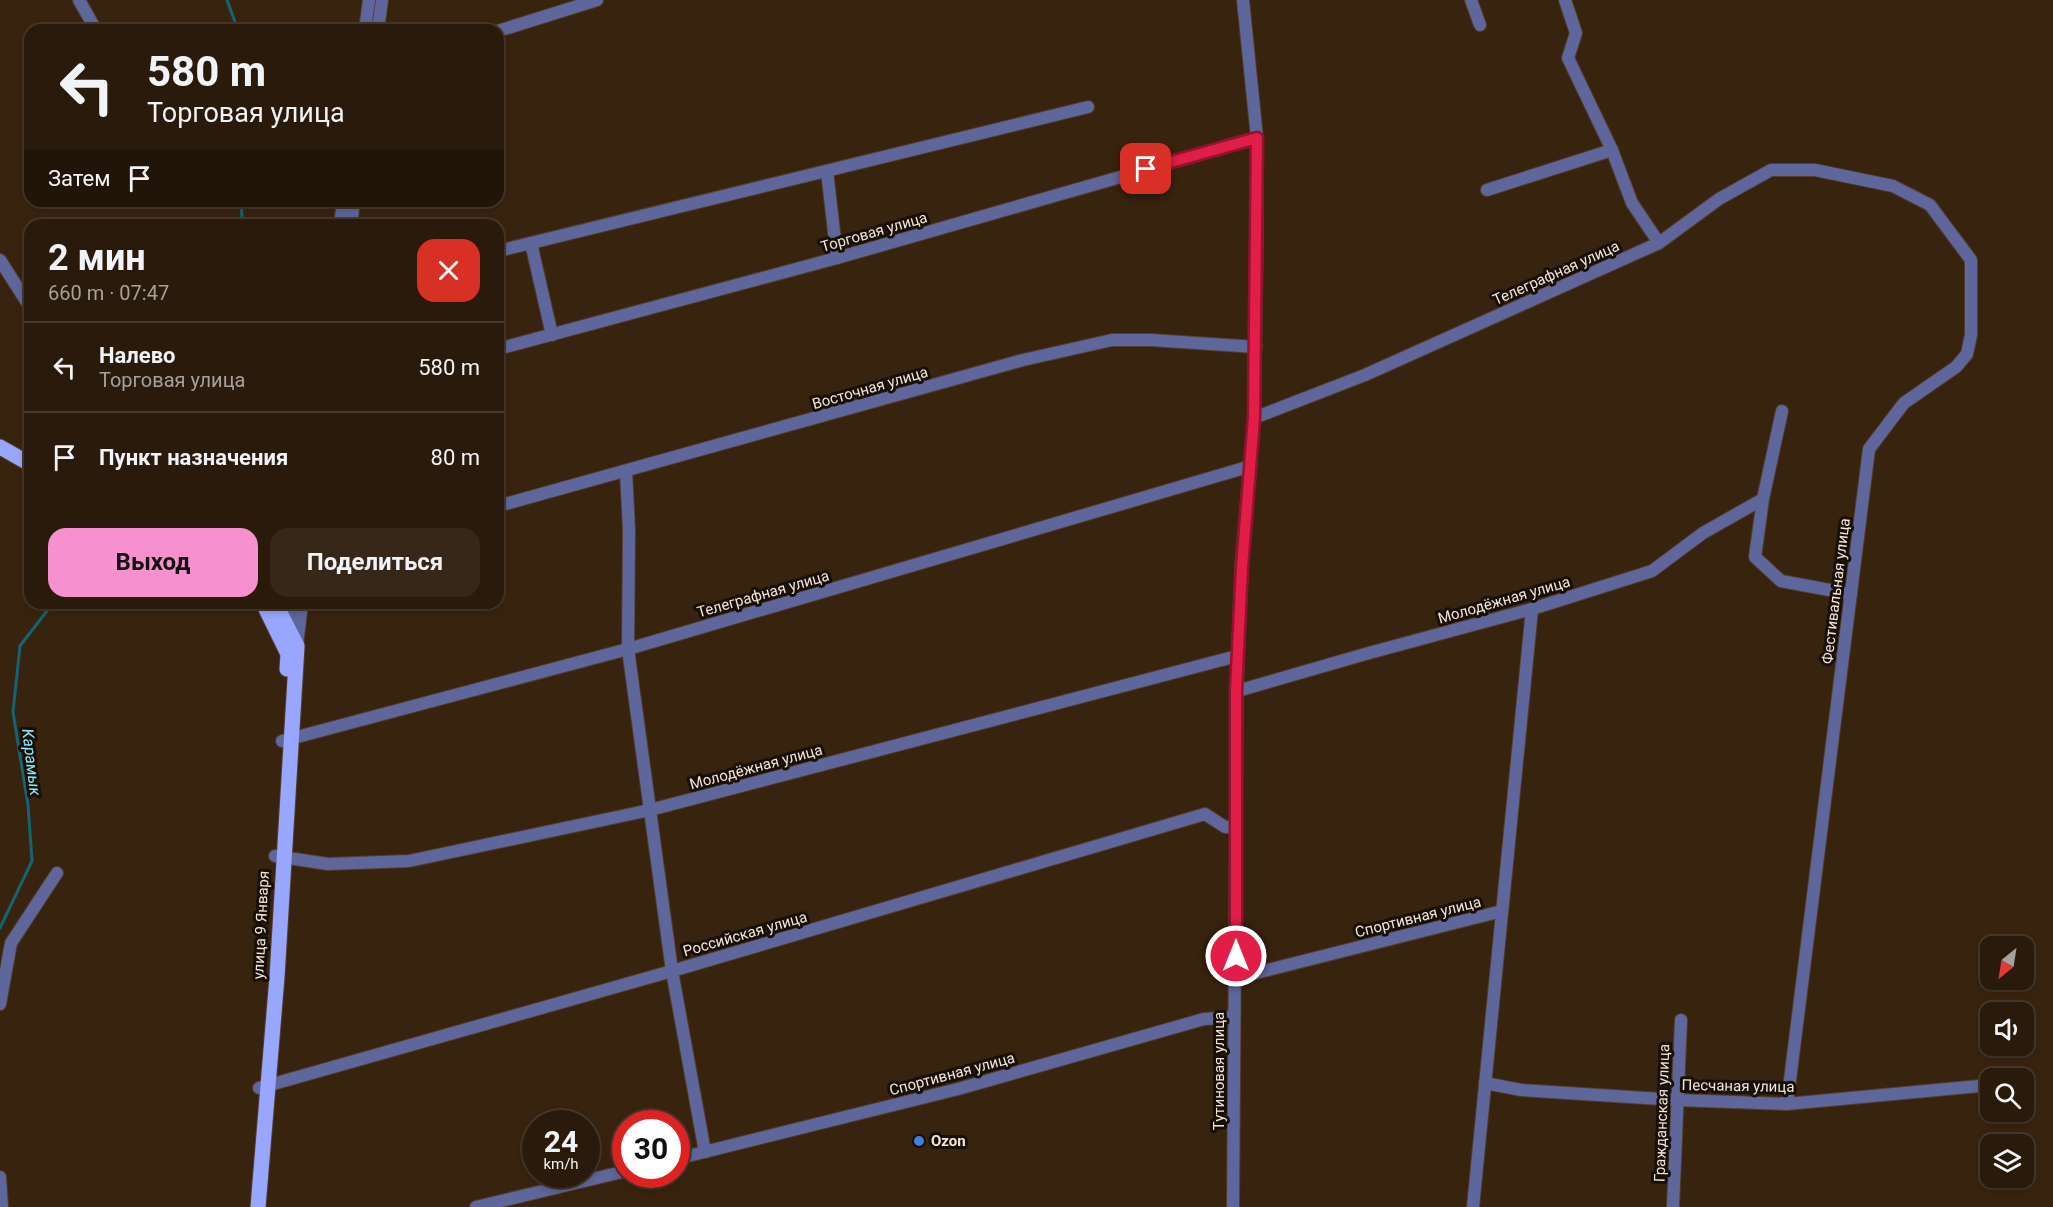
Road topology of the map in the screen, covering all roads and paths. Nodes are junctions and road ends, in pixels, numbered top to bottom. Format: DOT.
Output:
graph roads {
  1 [pos="79,0"];
  2 [pos="369,0"];
  3 [pos="382,0"];
  4 [pos="597,0"];
  5 [pos="1243,0"];
  6 [pos="1471,0"];
  7 [pos="1565,0"];
  8 [pos="93,24"];
  9 [pos="366,24"];
  10 [pos="379,24"];
  11 [pos="1480,25"];
  12 [pos="504,29"];
  13 [pos="1088,107"];
  14 [pos="1257,138"];
  15 [pos="1612,150"];
  16 [pos="827,171"];
  17 [pos="1865,181"];
  18 [pos="1487,190"];
  19 [pos="531,243"];
  20 [pos="1659,243"];
  21 [pos="504,250"];
  22 [pos="837,258"];
  23 [pos="0,260"];
  24 [pos="24,298"];
  25 [pos="552,335"];
  26 [pos="504,347"];
  27 [pos="1256,347"];
  28 [pos="1782,411"];
  29 [pos="1254,418"];
  30 [pos="0,436"];
  31 [pos="0,447"];
  32 [pos="24,449"];
  33 [pos="24,461"];
  34 [pos="1251,466"];
  35 [pos="626,471"];
  36 [pos="1763,499"];
  37 [pos="504,504"];
  38 [pos="1851,594"];
  39 [pos="267,609"];
  40 [pos="278,609"];
  41 [pos="289,609"];
  42 [pos="301,609"];
  43 [pos="1532,609"];
  44 [pos="288,628"];
  45 [pos="628,649"];
  46 [pos="292,650"];
  47 [pos="1238,656"];
  48 [pos="1236,691"];
  49 [pos="286,740"];
  50 [pos="650,810"];
  51 [pos="1236,826"];
  52 [pos="279,857"];
  53 [pos="57,873"];
  54 [pos="1502,911"];
  55 [pos="672,971"];
  56 [pos="1236,978"];
  57 [pos="0,1004"];
  58 [pos="1234,1017"];
  59 [pos="1681,1020"];
  60 [pos="1485,1083"];
  61 [pos="1980,1086"];
  62 [pos="263,1087"];
  63 [pos="1677,1100"];
  64 [pos="1787,1104"];
  65 [pos="705,1152"];
  66 [pos="690,1156"];
  67 [pos="612,1174"];
  68 [pos="0,1177"];
  69 [pos="2,1207"];
  70 [pos="250,1207"];
  71 [pos="258,1207"];
  72 [pos="476,1207"];
  73 [pos="1233,1207"];
  74 [pos="1473,1207"];
  75 [pos="1673,1207"];
  1 -- 8 [label="street"];
  2 -- 9 [label="street"];
  3 -- 10 [label="street"];
  4 -- 12 [label="street"];
  5 -- 14 [label="street, Тутиновая улица"];
  6 -- 11 [label="street"];
  7 -- 15 [label="street"];
  13 -- 16 [label="street"];
  14 -- 22 [label="street, Торговая улица"];
  14 -- 27 [label="street, Тутиновая улица"];
  15 -- 18 [label="street"];
  15 -- 20 [label="street"];
  16 -- 19 [label="street"];
  16 -- 22 [label="street"];
  17 -- 20 [label="street, Телеграфная улица"];
  17 -- 38 [label="street, Фестивальная улица"];
  19 -- 21 [label="street"];
  19 -- 25 [label="street"];
  20 -- 29 [label="street, Телеграфная улица"];
  22 -- 25 [label="street, Торговая улица"];
  23 -- 24 [label="street"];
  25 -- 26 [label="street, Торговая улица"];
  27 -- 29 [label="street, Тутиновая улица"];
  27 -- 35 [label="street, Восточная улица"];
  28 -- 36 [label="street"];
  29 -- 34 [label="street, Тутиновая улица"];
  30 -- 32 [label="main road"];
  31 -- 33 [label="main road"];
  34 -- 45 [label="street, Телеграфная улица"];
  34 -- 47 [label="street, Тутиновая улица"];
  35 -- 37 [label="street, Восточная улица"];
  35 -- 45 [label="street"];
  36 -- 38 [label="street"];
  36 -- 43 [label="street, Молодёжная улица"];
  38 -- 64 [label="street, Фестивальная улица"];
  39 -- 46 [label="main road"];
  40 -- 44 [label="main road"];
  41 -- 44 [label="street"];
  42 -- 46 [label="street"];
  43 -- 48 [label="street, Молодёжная улица"];
  43 -- 54 [label="street"];
  44 -- 46 [label="main road"];
  45 -- 49 [label="street, Телеграфная улица"];
  45 -- 50 [label="street"];
  46 -- 49 [label="main road, улица 9 Января"];
  47 -- 48 [label="street, Тутиновая улица"];
  47 -- 50 [label="street, Молодёжная улица"];
  48 -- 51 [label="street, Тутиновая улица"];
  49 -- 52 [label="main road, улица 9 Января"];
  50 -- 52 [label="street, Молодёжная улица"];
  50 -- 55 [label="street"];
  51 -- 55 [label="street, Российская улица"];
  51 -- 56 [label="street, Тутиновая улица"];
  52 -- 62 [label="main road, улица 9 Января"];
  53 -- 57 [label="street"];
  54 -- 56 [label="street, Спортивная улица"];
  54 -- 60 [label="street"];
  55 -- 62 [label="street, Российская улица"];
  55 -- 65 [label="street"];
  56 -- 58 [label="street, Тутиновая улица"];
  58 -- 65 [label="street, Спортивная улица"];
  58 -- 73 [label="street, Тутиновая улица"];
  59 -- 63 [label="street, Гражданская улица"];
  60 -- 63 [label="street, Песчаная улица"];
  60 -- 74 [label="street"];
  61 -- 64 [label="street, Песчаная улица"];
  62 -- 70 [label="main road, улица 9 Января"];
  62 -- 71 [label="main road, улица 9 Января"];
  63 -- 64 [label="street, Песчаная улица"];
  63 -- 75 [label="street, Гражданская улица"];
  65 -- 66 [label="street, Спортивная улица"];
  67 -- 72 [label="street"];
  68 -- 69 [label="street"];
}
